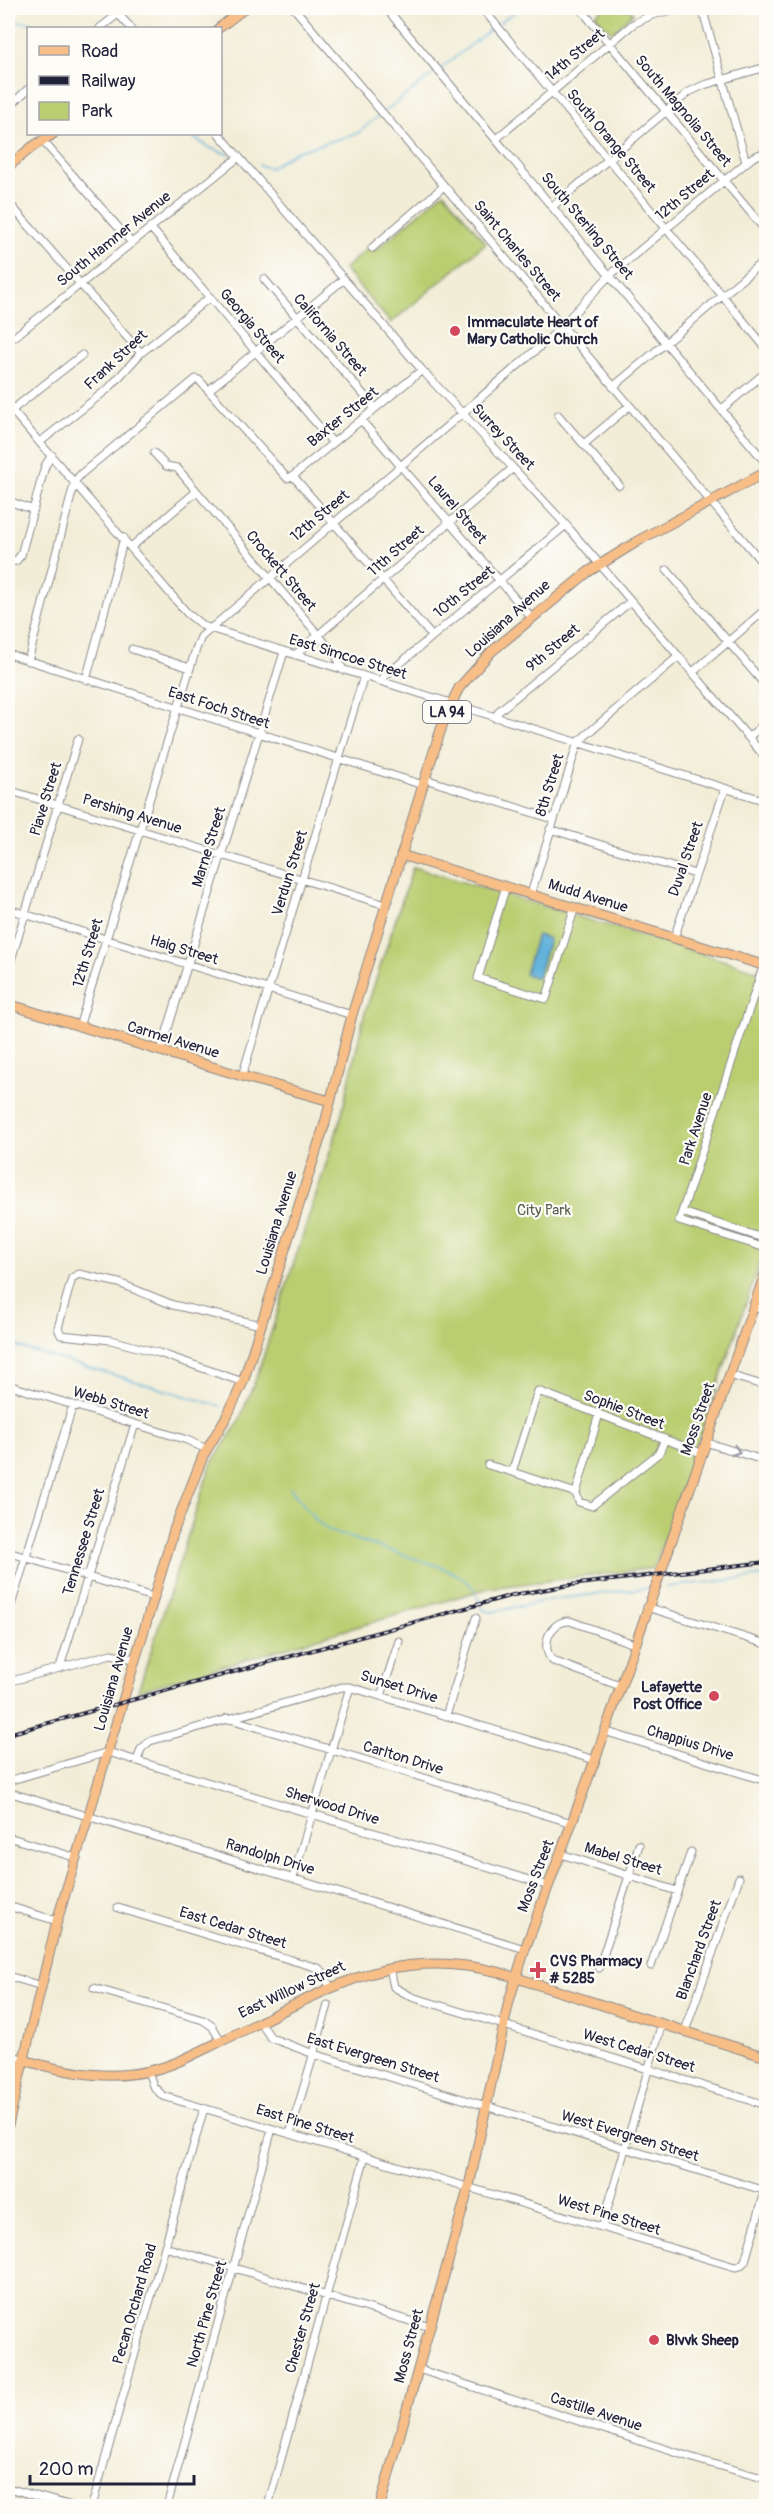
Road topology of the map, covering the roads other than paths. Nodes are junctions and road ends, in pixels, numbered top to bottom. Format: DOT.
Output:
graph roads {
  1 [pos="245,8"];
  2 [pos="294,8"];
  3 [pos="386,8"];
  4 [pos="482,8"];
  5 [pos="580,8"];
  6 [pos="680,8"];
  7 [pos="702,8"];
  8 [pos="115,11"];
  9 [pos="101,27"];
  10 [pos="130,27"];
  11 [pos="220,27"];
  12 [pos="610,43"];
  13 [pos="766,67"];
  14 [pos="723,79"];
  15 [pos="27,90"];
  16 [pos="552,91"];
  17 [pos="8,108"];
  18 [pos="666,111"];
  19 [pos="51,135"];
  20 [pos="220,135"];
  21 [pos="496,139"];
  22 [pos="42,140"];
  23 [pos="766,152"];
  24 [pos="239,157"];
  25 [pos="609,159"];
  26 [pos="746,162"];
  27 [pos="8,167"];
  28 [pos="724,180"];
  29 [pos="444,186"];
  30 [pos="8,202"];
  31 [pos="553,206"];
  32 [pos="150,227"];
  33 [pos="667,228"];
  34 [pos="766,231"];
  35 [pos="132,242"];
  36 [pos="372,248"];
  37 [pos="766,259"];
  38 [pos="610,275"];
  39 [pos="264,279"];
  40 [pos="344,279"];
  41 [pos="80,284"];
  42 [pos="723,296"];
  43 [pos="210,297"];
  44 [pos="297,316"];
  45 [pos="562,326"];
  46 [pos="8,342"];
  47 [pos="666,343"];
  48 [pos="766,348"];
  49 [pos="256,351"];
  50 [pos="141,353"];
  51 [pos="82,355"];
  52 [pos="422,370"];
  53 [pos="766,372"];
  54 [pos="613,387"];
  55 [pos="208,390"];
  56 [pos="629,406"];
  57 [pos="10,408"];
  58 [pos="375,408"];
  59 [pos="722,410"];
  60 [pos="463,412"];
  61 [pos="558,415"];
  62 [pos="361,420"];
  63 [pos="40,442"];
  64 [pos="333,443"];
  65 [pos="584,444"];
  66 [pos="154,453"];
  67 [pos="52,455"];
  68 [pos="766,463"];
  69 [pos="401,465"];
  70 [pos="513,468"];
  71 [pos="766,472"];
  72 [pos="294,476"];
  73 [pos="75,481"];
  74 [pos="619,485"];
  75 [pos="196,492"];
  76 [pos="8,501"];
  77 [pos="711,502"];
  78 [pos="34,510"];
  79 [pos="334,522"];
  80 [pos="450,522"];
  81 [pos="566,525"];
  82 [pos="124,538"];
  83 [pos="132,547"];
  84 [pos="8,562"];
  85 [pos="599,564"];
  86 [pos="766,567"];
  87 [pos="667,570"];
  88 [pos="269,577"];
  89 [pos="383,580"];
  90 [pos="499,581"];
  91 [pos="631,600"];
  92 [pos="766,609"];
  93 [pos="531,617"];
  94 [pos="210,629"];
  95 [pos="431,635"];
  96 [pos="318,636"];
  97 [pos="728,641"];
  98 [pos="132,649"];
  99 [pos="284,652"];
  100 [pos="8,654"];
  101 [pos="295,655"];
  102 [pos="679,656"];
  103 [pos="28,661"];
  104 [pos="190,668"];
  105 [pos="344,670"];
  106 [pos="693,672"];
  107 [pos="364,676"];
  108 [pos="87,680"];
  109 [pos="379,681"];
  110 [pos="766,686"];
  111 [pos="451,703"];
  112 [pos="177,709"];
  113 [pos="495,718"];
  114 [pos="766,723"];
  115 [pos="257,735"];
  116 [pos="749,738"];
  117 [pos="78,739"];
  118 [pos="577,744"];
  119 [pos="766,758"];
  120 [pos="339,759"];
  121 [pos="424,782"];
  122 [pos="725,789"];
  123 [pos="8,790"];
  124 [pos="766,801"];
  125 [pos="58,806"];
  126 [pos="553,819"];
  127 [pos="550,829"];
  128 [pos="140,830"];
  129 [pos="220,855"];
  130 [pos="401,855"];
  131 [pos="695,874"];
  132 [pos="302,880"];
  133 [pos="506,886"];
  134 [pos="531,894"];
  135 [pos="386,905"];
  136 [pos="575,907"];
  137 [pos="8,909"];
  138 [pos="25,914"];
  139 [pos="674,938"];
  140 [pos="106,940"];
  141 [pos="766,963"];
  142 [pos="187,965"];
  143 [pos="8,970"];
  144 [pos="268,990"];
  145 [pos="8,1004"];
  146 [pos="352,1015"];
  147 [pos="79,1027"];
  148 [pos="161,1051"];
  149 [pos="242,1076"];
  150 [pos="330,1101"];
  151 [pos="682,1212"];
  152 [pos="766,1239"];
  153 [pos="766,1248"];
  154 [pos="766,1271"];
  155 [pos="754,1307"];
  156 [pos="766,1311"];
  157 [pos="261,1325"];
  158 [pos="729,1375"];
  159 [pos="243,1382"];
  160 [pos="9,1385"];
  161 [pos="766,1386"];
  162 [pos="8,1398"];
  163 [pos="73,1405"];
  164 [pos="600,1414"];
  165 [pos="135,1424"];
  166 [pos="665,1439"];
  167 [pos="705,1442"];
  168 [pos="206,1449"];
  169 [pos="701,1453"];
  170 [pos="766,1461"];
  171 [pos="488,1465"];
  172 [pos="512,1472"];
  173 [pos="576,1493"];
  174 [pos="8,1552"];
  175 [pos="26,1557"];
  176 [pos="87,1576"];
  177 [pos="153,1597"];
  178 [pos="647,1607"];
  179 [pos="8,1615"];
  180 [pos="476,1618"];
  181 [pos="399,1641"];
  182 [pos="634,1644"];
  183 [pos="766,1644"];
  184 [pos="134,1659"];
  185 [pos="60,1667"];
  186 [pos="8,1682"];
  187 [pos="620,1686"];
  188 [pos="350,1687"];
  189 [pos="381,1696"];
  190 [pos="446,1716"];
  191 [pos="227,1719"];
  192 [pos="604,1731"];
  193 [pos="331,1750"];
  194 [pos="108,1752"];
  195 [pos="595,1760"];
  196 [pos="137,1761"];
  197 [pos="8,1780"];
  198 [pos="766,1781"];
  199 [pos="8,1792"];
  200 [pos="312,1814"];
  201 [pos="89,1816"];
  202 [pos="572,1823"];
  203 [pos="8,1837"];
  204 [pos="639,1845"];
  205 [pos="691,1852"];
  206 [pos="561,1854"];
  207 [pos="77,1858"];
  208 [pos="630,1876"];
  209 [pos="293,1878"];
  210 [pos="739,1878"];
  211 [pos="549,1886"];
  212 [pos="677,1891"];
  213 [pos="8,1906"];
  214 [pos="118,1908"];
  215 [pos="57,1921"];
  216 [pos="525,1949"];
  217 [pos="651,1966"];
  218 [pos="390,1968"];
  219 [pos="599,1968"];
  220 [pos="8,1976"];
  221 [pos="516,1977"];
  222 [pos="42,1986"];
  223 [pos="330,1987"];
  224 [pos="94,1989"];
  225 [pos="328,2005"];
  226 [pos="260,2022"];
  227 [pos="662,2023"];
  228 [pos="504,2025"];
  229 [pos="685,2031"];
  230 [pos="221,2041"];
  231 [pos="8,2054"];
  232 [pos="314,2054"];
  233 [pos="766,2057"];
  234 [pos="24,2060"];
  235 [pos="647,2068"];
  236 [pos="148,2071"];
  237 [pos="766,2104"];
  238 [pos="487,2106"];
  239 [pos="204,2108"];
  240 [pos="8,2125"];
  241 [pos="272,2129"];
  242 [pos="290,2134"];
  243 [pos="623,2148"];
  244 [pos="365,2156"];
  245 [pos="469,2186"];
  246 [pos="766,2189"];
  247 [pos="602,2227"];
  248 [pos="165,2247"];
  249 [pos="234,2268"];
  250 [pos="326,2296"];
  251 [pos="430,2327"];
  252 [pos="418,2369"];
  253 [pos="766,2479"];
  254 [pos="8,2488"];
  255 [pos="72,2506"];
  256 [pos="92,2506"];
  257 [pos="167,2506"];
  258 [pos="268,2506"];
  259 [pos="380,2506"];
  1 -- 11 [label="main road"];
  2 -- 29 [label="street, Saint Charles Street"];
  3 -- 21 [label="street, South Sterling Street"];
  4 -- 16 [label="street, South Orange Street"];
  5 -- 12 [label="street, South Magnolia Street"];
  6 -- 12 [label="street, 14th Street"];
  7 -- 14 [label="street"];
  8 -- 9 [label="street"];
  8 -- 10 [label="street"];
  12 -- 16 [label="street, 14th Street"];
  12 -- 18 [label="street, South Magnolia Street"];
  13 -- 14 [label="street"];
  14 -- 18 [label="street"];
  14 -- 26 [label="street"];
  15 -- 17 [label="street"];
  16 -- 21 [label="street, 14th Street"];
  16 -- 25 [label="street, South Orange Street"];
  18 -- 25 [label="street"];
  18 -- 28 [label="street, South Magnolia Street"];
  19 -- 22 [label="main road"];
  20 -- 24 [label="street, Surrey Street"];
  21 -- 31 [label="street, South Sterling Street"];
  22 -- 27 [label="main road"];
  22 -- 35 [label="street"];
  23 -- 26 [label="street, 12th Street"];
  24 -- 32 [label="street, South Hamner Avenue"];
  24 -- 40 [label="street, Surrey Street"];
  25 -- 31 [label="street"];
  25 -- 33 [label="street, South Orange Street"];
  26 -- 28 [label="street, 12th Street"];
  28 -- 33 [label="street, 12th Street"];
  28 -- 34 [label="street, South Magnolia Street"];
  29 -- 36 [label="street"];
  29 -- 45 [label="street, Saint Charles Street"];
  30 -- 41 [label="street"];
  31 -- 38 [label="street, South Sterling Street"];
  32 -- 35 [label="street, South Hamner Avenue"];
  32 -- 43 [label="street, Georgia Street"];
  33 -- 38 [label="street, 12th Street"];
  33 -- 42 [label="street, South Orange Street"];
  35 -- 41 [label="street, South Hamner Avenue"];
  37 -- 42 [label="street"];
  38 -- 45 [label="street, 12th Street"];
  38 -- 47 [label="street, South Sterling Street"];
  39 -- 44 [label="street, California Street"];
  40 -- 44 [label="street"];
  40 -- 52 [label="street, Surrey Street"];
  41 -- 46 [label="street, South Hamner Avenue"];
  41 -- 50 [label="street"];
  42 -- 47 [label="street"];
  42 -- 48 [label="street, South Orange Street"];
  43 -- 49 [label="street, Georgia Street"];
  43 -- 50 [label="street, Frank Street"];
  44 -- 49 [label="street"];
  44 -- 58 [label="street, California Street"];
  45 -- 54 [label="street, Saint Charles Street"];
  45 -- 60 [label="street, 12th Street"];
  47 -- 54 [label="street"];
  47 -- 59 [label="street, South Sterling Street"];
  49 -- 55 [label="street"];
  49 -- 64 [label="street, Georgia Street"];
  50 -- 63 [label="street, Frank Street"];
  51 -- 57 [label="street"];
  52 -- 58 [label="street, Baxter Street"];
  52 -- 60 [label="street, Surrey Street"];
  53 -- 59 [label="street"];
  54 -- 56 [label="street, Saint Charles Street"];
  55 -- 72 [label="street"];
  55 -- 73 [label="street"];
  56 -- 65 [label="street"];
  56 -- 77 [label="street, Saint Charles Street"];
  57 -- 63 [label="street, East Simcoe Street"];
  58 -- 62 [label="street, Baxter Street"];
  59 -- 68 [label="street, South Sterling Street"];
  60 -- 69 [label="street, 12th Street"];
  60 -- 70 [label="street, Surrey Street"];
  61 -- 65 [label="street"];
  62 -- 64 [label="street, Baxter Street"];
  62 -- 69 [label="street, Laurel Street"];
  63 -- 67 [label="street, East Simcoe Street"];
  64 -- 72 [label="street, Baxter Street"];
  65 -- 74 [label="street"];
  66 -- 75 [label="street, Crockett Street"];
  67 -- 73 [label="street, East Simcoe Street"];
  67 -- 78 [label="street"];
  69 -- 79 [label="street, 12th Street"];
  69 -- 80 [label="street, Laurel Street"];
  70 -- 80 [label="street, 11th Street"];
  70 -- 81 [label="street, Surrey Street"];
  71 -- 77 [label="main road, Louisiana Avenue / LA 94"];
  72 -- 79 [label="street"];
  73 -- 82 [label="street, East Simcoe Street"];
  73 -- 103 [label="street"];
  75 -- 83 [label="street"];
  75 -- 88 [label="street, Crockett Street"];
  76 -- 78 [label="street"];
  77 -- 85 [label="main road, Louisiana Avenue / LA 94"];
  77 -- 86 [label="street, Saint Charles Street"];
  78 -- 84 [label="street"];
  79 -- 88 [label="street, 12th Street"];
  79 -- 89 [label="street"];
  80 -- 89 [label="street, 11th Street"];
  80 -- 90 [label="street, Laurel Street"];
  81 -- 85 [label="street, Surrey Street"];
  81 -- 90 [label="street, 10th Street"];
  82 -- 83 [label="street, East Simcoe Street"];
  82 -- 108 [label="street"];
  83 -- 94 [label="street, East Simcoe Street"];
  85 -- 91 [label="street, Surrey Street"];
  85 -- 93 [label="main road, Louisiana Avenue / LA 94"];
  87 -- 97 [label="street"];
  88 -- 94 [label="street, 12th Street"];
  88 -- 96 [label="street, Crockett Street"];
  89 -- 95 [label="street"];
  89 -- 96 [label="street, 11th Street"];
  90 -- 93 [label="street, Laurel Street"];
  90 -- 95 [label="street, 10th Street"];
  91 -- 102 [label="street, Surrey Street"];
  91 -- 113 [label="street, 9th Street"];
  92 -- 97 [label="street"];
  93 -- 111 [label="main road, Louisiana Avenue / LA 94"];
  94 -- 99 [label="street, East Simcoe Street"];
  94 -- 104 [label="street, 12th Street"];
  95 -- 109 [label="street, 10th Street"];
  96 -- 101 [label="street, 11th Street"];
  96 -- 105 [label="street, Crockett Street"];
  97 -- 106 [label="street"];
  97 -- 110 [label="street"];
  98 -- 104 [label="street"];
  99 -- 101 [label="street, East Simcoe Street"];
  99 -- 115 [label="street, Marne Street"];
  100 -- 103 [label="street, East Foch Street"];
  101 -- 105 [label="street, East Simcoe Street"];
  102 -- 106 [label="street, Surrey Street"];
  102 -- 118 [label="street, 8th Street"];
  103 -- 108 [label="street, East Foch Street"];
  104 -- 112 [label="street, 12th Street"];
  105 -- 107 [label="street, East Simcoe Street"];
  106 -- 116 [label="street, Surrey Street"];
  107 -- 109 [label="street, East Simcoe Street"];
  107 -- 120 [label="street, Verdun Street"];
  108 -- 112 [label="street, East Foch Street"];
  109 -- 111 [label="street, East Simcoe Street"];
  111 -- 113 [label="street, East Simcoe Street"];
  111 -- 121 [label="main road, Louisiana Avenue / LA 94"];
  112 -- 115 [label="street, East Foch Street"];
  112 -- 128 [label="street, 12th Street"];
  113 -- 118 [label="street, East Simcoe Street"];
  114 -- 116 [label="street"];
  115 -- 120 [label="street, East Foch Street"];
  115 -- 129 [label="street, Marne Street"];
  116 -- 119 [label="street, Surrey Street"];
  117 -- 125 [label="street, Piave Street"];
  118 -- 122 [label="street, East Simcoe Street"];
  118 -- 126 [label="street, 8th Street"];
  120 -- 121 [label="street, East Foch Street"];
  120 -- 132 [label="street, Verdun Street"];
  121 -- 126 [label="street, East Foch Street"];
  121 -- 130 [label="main road, Louisiana Avenue / LA 94"];
  122 -- 124 [label="street, East Simcoe Street"];
  122 -- 131 [label="street, Duval Street"];
  123 -- 125 [label="street, Pershing Avenue"];
  125 -- 128 [label="street, Pershing Avenue"];
  125 -- 138 [label="street, Piave Street"];
  126 -- 127 [label="street, 8th Street"];
  127 -- 131 [label="street"];
  127 -- 134 [label="street, 8th Street"];
  128 -- 129 [label="street, Pershing Avenue"];
  128 -- 140 [label="street, 12th Street"];
  129 -- 132 [label="street, Pershing Avenue"];
  129 -- 142 [label="street, Marne Street"];
  130 -- 133 [label="main road, Mudd Avenue"];
  130 -- 135 [label="main road, Louisiana Avenue / LA 94"];
  131 -- 139 [label="street, Duval Street"];
  132 -- 135 [label="street, Pershing Avenue"];
  132 -- 144 [label="street, Verdun Street"];
  133 -- 134 [label="main road, Mudd Avenue"];
  133 -- 136 [label="street"];
  134 -- 136 [label="main road, Mudd Avenue"];
  135 -- 146 [label="main road, Louisiana Avenue / LA 94"];
  136 -- 139 [label="main road, Mudd Avenue"];
  137 -- 138 [label="street, Haig Street"];
  138 -- 140 [label="street, Haig Street"];
  138 -- 143 [label="street, Piave Street"];
  139 -- 141 [label="main road, Mudd Avenue"];
  140 -- 142 [label="street, Haig Street"];
  140 -- 147 [label="street, 12th Street"];
  141 -- 151 [label="street, Park Avenue"];
  142 -- 144 [label="street, Haig Street"];
  142 -- 148 [label="street, Marne Street"];
  144 -- 146 [label="street, Haig Street"];
  144 -- 149 [label="street, Verdun Street"];
  145 -- 147 [label="main road, Carmel Avenue"];
  146 -- 150 [label="main road, Louisiana Avenue / LA 94"];
  147 -- 148 [label="main road, Carmel Avenue"];
  148 -- 149 [label="main road, Carmel Avenue"];
  149 -- 150 [label="main road, Carmel Avenue"];
  150 -- 157 [label="main road, Louisiana Avenue"];
  151 -- 152 [label="street"];
  151 -- 153 [label="street"];
  154 -- 155 [label="main road, Moss Street"];
  155 -- 156 [label="street"];
  155 -- 158 [label="main road, Moss Street"];
  157 -- 159 [label="main road, Louisiana Avenue"];
  157 -- 159 [label="street"];
  158 -- 161 [label="street"];
  158 -- 167 [label="main road, Moss Street"];
  159 -- 168 [label="main road, Louisiana Avenue"];
  160 -- 162 [label="street"];
  160 -- 163 [label="street, Webb Street"];
  163 -- 165 [label="street, Webb Street"];
  163 -- 175 [label="street"];
  164 -- 166 [label="street, Sophie Street"];
  164 -- 172 [label="street, Sophie Street"];
  164 -- 173 [label="street"];
  165 -- 168 [label="street, Webb Street"];
  165 -- 176 [label="street, Tennessee Street"];
  166 -- 169 [label="street, Sophie Street"];
  166 -- 173 [label="street"];
  167 -- 169 [label="main road, Moss Street"];
  167 -- 170 [label="street, one-way"];
  168 -- 177 [label="main road, Louisiana Avenue"];
  169 -- 178 [label="main road, Moss Street"];
  171 -- 172 [label="street"];
  172 -- 173 [label="street"];
  174 -- 175 [label="street"];
  175 -- 176 [label="street"];
  175 -- 179 [label="street"];
  176 -- 177 [label="street"];
  176 -- 185 [label="street, Tennessee Street"];
  177 -- 184 [label="main road, Louisiana Avenue"];
  178 -- 182 [label="main road, Moss Street"];
  178 -- 183 [label="street"];
  180 -- 190 [label="street"];
  181 -- 189 [label="street"];
  182 -- 187 [label="main road, Moss Street"];
  182 -- 187 [label="street"];
  184 -- 185 [label="street"];
  184 -- 194 [label="main road, Louisiana Avenue"];
  185 -- 186 [label="street"];
  187 -- 192 [label="main road, Moss Street"];
  188 -- 189 [label="street, Sunset Drive"];
  188 -- 191 [label="street, Sunset Drive"];
  188 -- 193 [label="street"];
  189 -- 190 [label="street, Sunset Drive"];
  190 -- 195 [label="street, Sunset Drive"];
  191 -- 193 [label="street, Carlton Drive"];
  191 -- 196 [label="street, Sunset Drive"];
  192 -- 195 [label="main road, Moss Street"];
  192 -- 198 [label="street, Chappius Drive"];
  193 -- 200 [label="street"];
  193 -- 202 [label="street, Carlton Drive"];
  194 -- 196 [label="street, Sherwood Drive"];
  194 -- 197 [label="street"];
  194 -- 201 [label="main road, Louisiana Avenue"];
  195 -- 202 [label="main road, Moss Street"];
  196 -- 200 [label="street, Sherwood Drive"];
  199 -- 201 [label="street, Randolph Drive"];
  200 -- 209 [label="street"];
  200 -- 211 [label="street, Sherwood Drive"];
  201 -- 207 [label="main road, Louisiana Avenue"];
  201 -- 209 [label="street, Randolph Drive"];
  202 -- 206 [label="main road, Moss Street"];
  203 -- 207 [label="street"];
  204 -- 208 [label="street"];
  205 -- 212 [label="street"];
  206 -- 208 [label="street, Mabel Street"];
  206 -- 211 [label="main road, Moss Street"];
  207 -- 215 [label="main road, Louisiana Avenue"];
  208 -- 212 [label="street, Mabel Street"];
  208 -- 219 [label="street"];
  209 -- 216 [label="street, Randolph Drive"];
  210 -- 229 [label="street, Blanchard Street"];
  211 -- 216 [label="main road, Moss Street"];
  212 -- 217 [label="street"];
  213 -- 215 [label="street"];
  214 -- 223 [label="street, East Cedar Street"];
  215 -- 222 [label="main road, Louisiana Avenue"];
  216 -- 221 [label="main road, Moss Street"];
  218 -- 221 [label="main road, East Willow Street"];
  218 -- 223 [label="main road, East Willow Street"];
  218 -- 228 [label="street"];
  220 -- 222 [label="street"];
  221 -- 227 [label="main road, East Willow Street"];
  221 -- 228 [label="main road, Moss Street"];
  222 -- 234 [label="main road, Louisiana Avenue"];
  223 -- 226 [label="main road, East Willow Street"];
  224 -- 230 [label="street"];
  225 -- 232 [label="street"];
  226 -- 230 [label="main road, East Willow Street"];
  226 -- 232 [label="street, East Evergreen Street"];
  227 -- 229 [label="main road, East Willow Street"];
  227 -- 235 [label="street"];
  228 -- 235 [label="street, West Cedar Street"];
  228 -- 238 [label="main road, Moss Street"];
  229 -- 233 [label="main road, East Willow Street"];
  230 -- 236 [label="main road, East Willow Street"];
  231 -- 234 [label="street, East Willow Street"];
  232 -- 238 [label="street, East Evergreen Street"];
  232 -- 242 [label="street"];
  234 -- 236 [label="main road, East Willow Street"];
  234 -- 240 [label="main road, Louisiana Avenue"];
  235 -- 237 [label="street, West Cedar Street"];
  235 -- 243 [label="street"];
  236 -- 239 [label="street, East Pine Street"];
  238 -- 243 [label="street, West Evergreen Street"];
  238 -- 245 [label="main road, Moss Street"];
  239 -- 241 [label="street, East Pine Street"];
  239 -- 248 [label="street, Pecan Orchard Road"];
  241 -- 242 [label="street, East Pine Street"];
  241 -- 249 [label="street, North Pine Street"];
  242 -- 244 [label="street, East Pine Street"];
  243 -- 246 [label="street, West Evergreen Street"];
  243 -- 247 [label="street"];
  244 -- 245 [label="street, East Pine Street"];
  244 -- 250 [label="street, Chester Street"];
  245 -- 247 [label="street, West Pine Street"];
  245 -- 251 [label="main road, Moss Street"];
  246 -- 247 [label="street, West Pine Street"];
  248 -- 249 [label="street"];
  248 -- 256 [label="street, Pecan Orchard Road"];
  249 -- 250 [label="street"];
  249 -- 257 [label="street, North Pine Street"];
  250 -- 251 [label="street"];
  250 -- 258 [label="street, Chester Street"];
  251 -- 252 [label="main road, Moss Street"];
  252 -- 253 [label="street, Castille Avenue"];
  252 -- 259 [label="main road, Moss Street"];
  254 -- 255 [label="street"];
}
